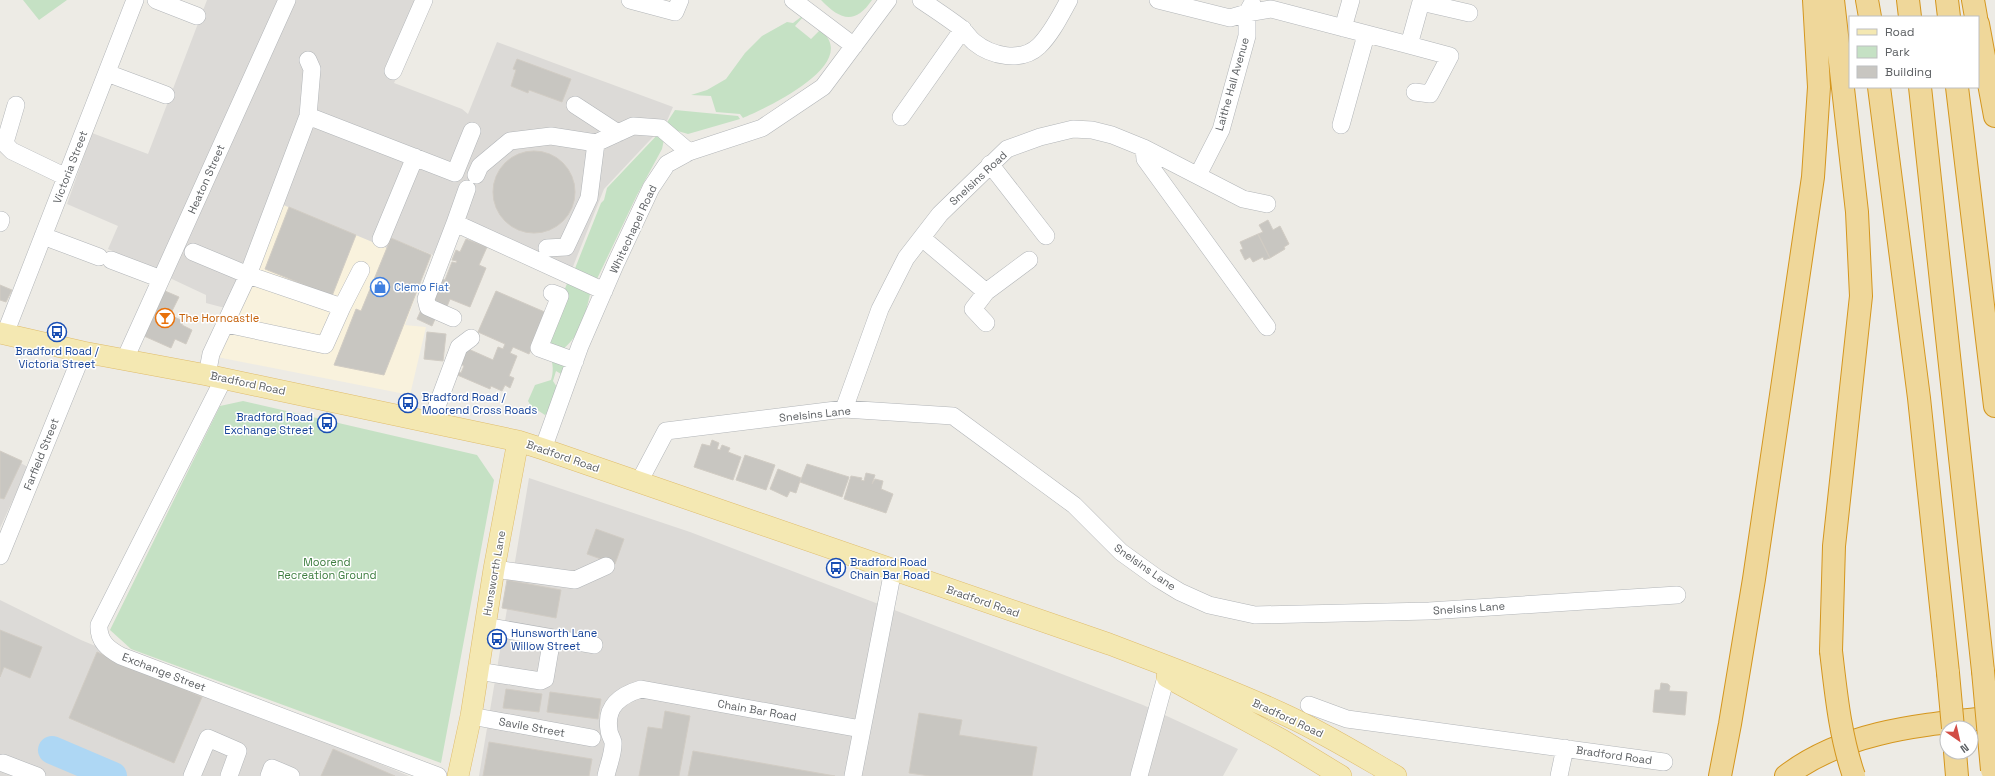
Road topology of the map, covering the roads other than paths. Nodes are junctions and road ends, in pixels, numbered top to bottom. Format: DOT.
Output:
graph roads {
  1 [pos="135,0"];
  2 [pos="156,0"];
  3 [pos="287,0"];
  4 [pos="424,0"];
  5 [pos="630,0"];
  6 [pos="680,0"];
  7 [pos="793,0"];
  8 [pos="888,0"];
  9 [pos="921,0"];
  10 [pos="1069,0"];
  11 [pos="1158,0"];
  12 [pos="1350,0"];
  13 [pos="1814,0"];
  14 [pos="1833,0"];
  15 [pos="1867,0"];
  16 [pos="1908,0"];
  17 [pos="1947,0"];
  18 [pos="1973,0"];
  19 [pos="1250,7"];
  20 [pos="1469,13"];
  21 [pos="197,16"];
  22 [pos="1870,16"];
  23 [pos="1910,16"];
  24 [pos="1949,16"];
  25 [pos="1976,16"];
  26 [pos="1344,28"];
  27 [pos="1979,29"];
  28 [pos="964,30"];
  29 [pos="1366,35"];
  30 [pos="1409,45"];
  31 [pos="854,46"];
  32 [pos="308,60"];
  33 [pos="393,71"];
  34 [pos="107,74"];
  35 [pos="1879,88"];
  36 [pos="1920,88"];
  37 [pos="1957,88"];
  38 [pos="1415,92"];
  39 [pos="166,95"];
  40 [pos="16,105"];
  41 [pos="575,106"];
  42 [pos="308,116"];
  43 [pos="1995,116"];
  44 [pos="901,117"];
  45 [pos="1341,125"];
  46 [pos="472,131"];
  47 [pos="618,133"];
  48 [pos="596,143"];
  49 [pos="1144,148"];
  50 [pos="689,152"];
  51 [pos="415,157"];
  52 [pos="990,164"];
  53 [pos="1198,175"];
  54 [pos="66,177"];
  55 [pos="1267,204"];
  56 [pos="455,223"];
  57 [pos="43,236"];
  58 [pos="1046,236"];
  59 [pos="922,238"];
  60 [pos="381,239"];
  61 [pos="547,248"];
  62 [pos="193,252"];
  63 [pos="1029,260"];
  64 [pos="360,270"];
  65 [pos="248,274"];
  66 [pos="161,279"];
  67 [pos="604,291"];
  68 [pos="986,292"];
  69 [pos="552,293"];
  70 [pos="342,308"];
  71 [pos="453,318"];
  72 [pos="986,323"];
  73 [pos="226,324"];
  74 [pos="1267,326"];
  75 [pos="2,334"];
  76 [pos="471,338"];
  77 [pos="83,352"];
  78 [pos="125,359"];
  79 [pos="575,361"];
  80 [pos="215,376"];
  81 [pos="1995,406"];
  82 [pos="844,409"];
  83 [pos="431,422"];
  84 [pos="518,441"];
  85 [pos="543,449"];
  86 [pos="639,482"];
  87 [pos="0,556"];
  88 [pos="606,566"];
  89 [pos="494,568"];
  90 [pos="893,570"];
  91 [pos="1677,595"];
  92 [pos="485,626"];
  93 [pos="552,638"];
  94 [pos="1109,644"];
  95 [pos="594,645"];
  96 [pos="478,671"];
  97 [pos="1166,677"];
  98 [pos="1309,705"];
  99 [pos="471,716"];
  100 [pos="1995,717"];
  101 [pos="1952,720"];
  102 [pos="861,729"];
  103 [pos="592,738"];
  104 [pos="1565,748"];
  105 [pos="1664,762"];
  106 [pos="4,763"];
  107 [pos="1992,773"];
  108 [pos="37,776"];
  109 [pos="192,776"];
  110 [pos="228,776"];
  111 [pos="269,776"];
  112 [pos="291,776"];
  113 [pos="438,776"];
  114 [pos="458,776"];
  115 [pos="606,776"];
  116 [pos="853,776"];
  117 [pos="1139,776"];
  118 [pos="1341,776"];
  119 [pos="1396,776"];
  120 [pos="1560,776"];
  121 [pos="1720,776"];
  122 [pos="1786,776"];
  123 [pos="1854,776"];
  1 -- 34 [label="street, Victoria Street"];
  2 -- 21 [label="street"];
  3 -- 66 [label="street, Heaton Street"];
  4 -- 33 [label="street"];
  5 -- 6 [label="street"];
  7 -- 31 [label="street"];
  8 -- 31 [label="street, Whitechapel Road"];
  9 -- 28 [label="street"];
  10 -- 28 [label="street"];
  11 -- 19 [label="street"];
  12 -- 26 [label="street"];
  13 -- 121 [label="highway"];
  14 -- 123 [label="highway, bridge"];
  15 -- 22 [label="highway"];
  16 -- 23 [label="highway"];
  17 -- 24 [label="highway"];
  18 -- 25 [label="highway"];
  19 -- 26 [label="street"];
  19 -- 53 [label="street, Laithe Hall Avenue"];
  20 -- 30 [label="street"];
  26 -- 29 [label="street"];
  27 -- 43 [label="highway"];
  28 -- 44 [label="street"];
  29 -- 30 [label="street"];
  29 -- 45 [label="street"];
  30 -- 38 [label="street"];
  31 -- 50 [label="street, Whitechapel Road"];
  32 -- 42 [label="street, Exchange Street"];
  34 -- 39 [label="street"];
  34 -- 54 [label="street, Victoria Street"];
  35 -- 101 [label="highway, bridge"];
  36 -- 107 [label="highway, bridge"];
  37 -- 81 [label="highway"];
  40 -- 54 [label="street"];
  41 -- 47 [label="street"];
  42 -- 51 [label="street"];
  42 -- 65 [label="street, Exchange Street"];
  46 -- 51 [label="street"];
  47 -- 48 [label="street"];
  47 -- 50 [label="street"];
  48 -- 56 [label="street"];
  48 -- 61 [label="street"];
  49 -- 52 [label="street, Snelsins Road"];
  49 -- 53 [label="street, Snelsins Road"];
  49 -- 74 [label="street"];
  50 -- 67 [label="street, Whitechapel Road"];
  51 -- 60 [label="street"];
  52 -- 58 [label="street"];
  52 -- 59 [label="street, Snelsins Road"];
  53 -- 55 [label="street, Snelsins Road"];
  54 -- 57 [label="street, Victoria Street"];
  56 -- 67 [label="street"];
  56 -- 71 [label="street"];
  57 -- 66 [label="street"];
  57 -- 75 [label="street, Victoria Street"];
  59 -- 68 [label="street"];
  59 -- 82 [label="street, Snelsins Road"];
  62 -- 65 [label="street"];
  63 -- 68 [label="street"];
  64 -- 70 [label="street"];
  65 -- 70 [label="street"];
  65 -- 73 [label="street, Exchange Street"];
  66 -- 78 [label="street, Heaton Street"];
  67 -- 79 [label="street, Whitechapel Road"];
  68 -- 72 [label="street"];
  69 -- 79 [label="street"];
  70 -- 73 [label="street"];
  73 -- 80 [label="street, Exchange Street"];
  75 -- 77 [label="main road, Bradford Road"];
  76 -- 83 [label="street"];
  77 -- 78 [label="main road, Bradford Road"];
  77 -- 87 [label="street, Farfield Street"];
  78 -- 80 [label="main road, Bradford Road"];
  79 -- 85 [label="street, Whitechapel Road"];
  80 -- 83 [label="main road, Bradford Road"];
  80 -- 113 [label="street, Exchange Street"];
  82 -- 86 [label="street, Snelsins Lane"];
  82 -- 91 [label="street, Snelsins Lane"];
  83 -- 84 [label="main road, Bradford Road"];
  84 -- 85 [label="main road, Bradford Road"];
  84 -- 89 [label="main road, Hunsworth Lane"];
  85 -- 86 [label="main road, Bradford Road"];
  86 -- 90 [label="main road, Bradford Road"];
  88 -- 89 [label="street"];
  89 -- 92 [label="main road, Hunsworth Lane"];
  90 -- 94 [label="main road, Bradford Road"];
  90 -- 102 [label="street"];
  92 -- 93 [label="street"];
  92 -- 96 [label="main road, Hunsworth Lane"];
  93 -- 95 [label="street"];
  93 -- 96 [label="street"];
  94 -- 97 [label="main road, Bradford Road"];
  94 -- 119 [label="main road, Bradford Road"];
  96 -- 99 [label="main road, Hunsworth Lane"];
  97 -- 117 [label="street"];
  97 -- 118 [label="main road, Bradford Road"];
  98 -- 104 [label="street, Bradford Road"];
  99 -- 103 [label="street, Savile Street"];
  99 -- 114 [label="main road, Hunsworth Lane"];
  100 -- 122 [label="highway"];
  102 -- 115 [label="street, Chain Bar Road"];
  102 -- 116 [label="street"];
  104 -- 105 [label="street, Bradford Road"];
  104 -- 120 [label="street, Bradford Road"];
  106 -- 108 [label="street"];
  109 -- 110 [label="street"];
  111 -- 112 [label="street"];
}
